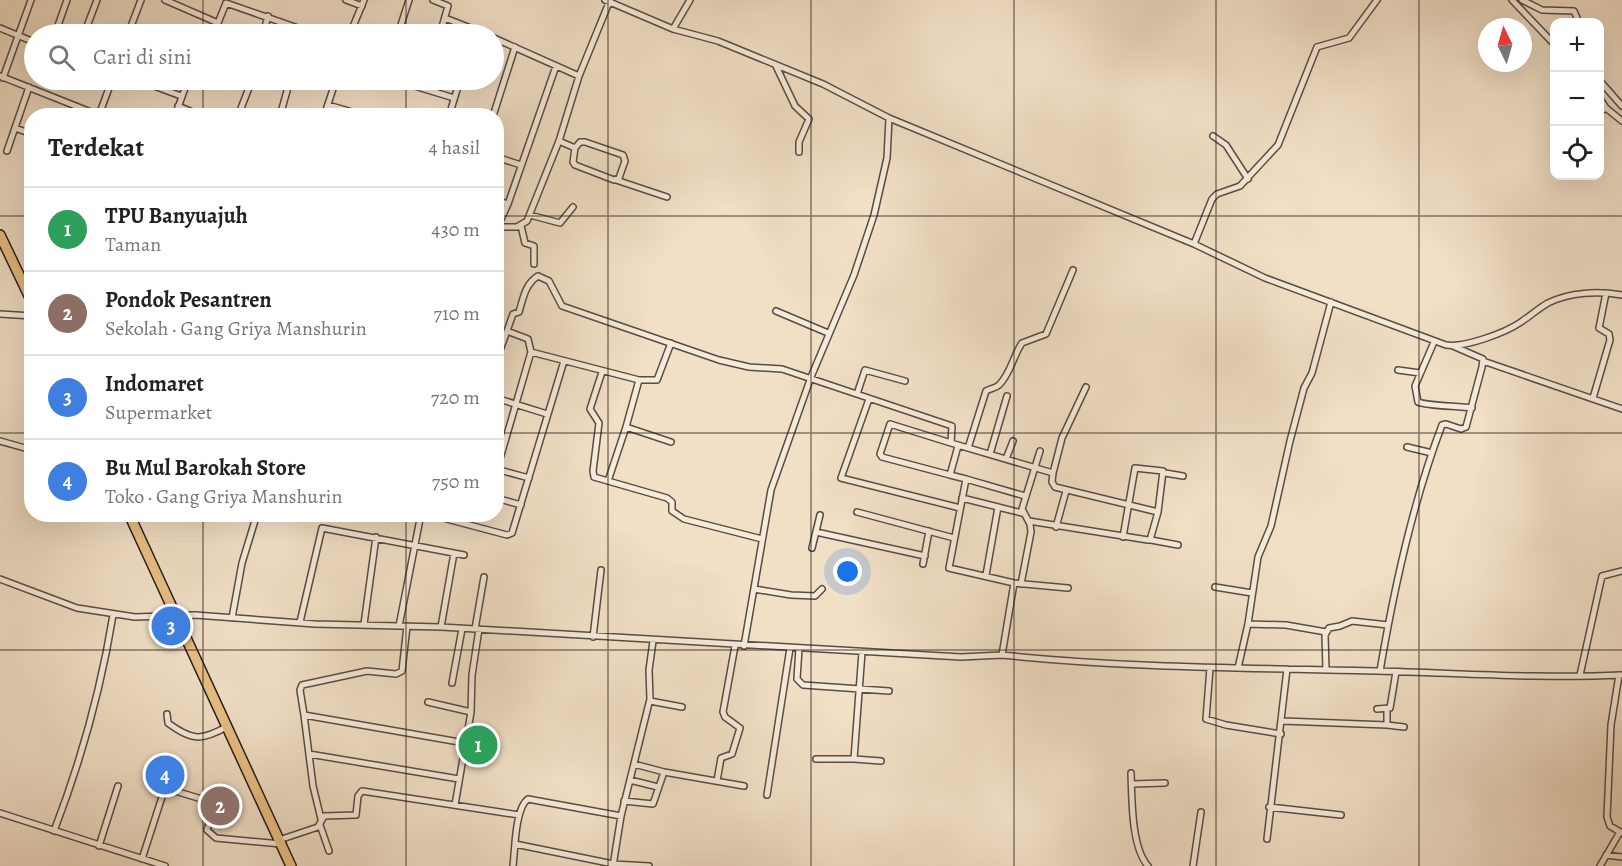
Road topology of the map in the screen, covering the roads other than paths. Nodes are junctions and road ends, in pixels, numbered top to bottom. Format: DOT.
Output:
graph roads {
  1 [pos="31,0"];
  2 [pos="68,0"];
  3 [pos="97,0"];
  4 [pos="141,0"];
  5 [pos="165,0"];
  6 [pos="185,0"];
  7 [pos="346,0"];
  8 [pos="409,0"];
  9 [pos="433,0"];
  10 [pos="609,0"];
  11 [pos="690,0"];
  12 [pos="1377,0"];
  13 [pos="1512,0"];
  14 [pos="1522,0"];
  15 [pos="230,2"];
  16 [pos="363,3"];
  17 [pos="182,7"];
  18 [pos="268,16"];
  19 [pos="445,18"];
  20 [pos="1577,18"];
  21 [pos="59,24"];
  22 [pos="88,24"];
  23 [pos="134,24"];
  24 [pos="266,24"];
  25 [pos="285,24"];
  26 [pos="354,24"];
  27 [pos="401,24"];
  28 [pos="443,24"];
  29 [pos="458,24"];
  30 [pos="0,28"];
  31 [pos="674,29"];
  32 [pos="19,36"];
  33 [pos="24,38"];
  34 [pos="1550,40"];
  35 [pos="504,42"];
  36 [pos="515,47"];
  37 [pos="556,66"];
  38 [pos="776,66"];
  39 [pos="579,76"];
  40 [pos="2,77"];
  41 [pos="504,82"];
  42 [pos="24,85"];
  43 [pos="1604,86"];
  44 [pos="29,90"];
  45 [pos="38,90"];
  46 [pos="109,90"];
  47 [pos="165,90"];
  48 [pos="184,90"];
  49 [pos="248,90"];
  50 [pos="287,90"];
  51 [pos="333,90"];
  52 [pos="429,90"];
  53 [pos="457,90"];
  54 [pos="501,90"];
  55 [pos="181,96"];
  56 [pos="454,98"];
  57 [pos="328,105"];
  58 [pos="1604,105"];
  59 [pos="178,106"];
  60 [pos="1622,106"];
  61 [pos="82,108"];
  62 [pos="102,108"];
  63 [pos="183,108"];
  64 [pos="241,108"];
  65 [pos="282,108"];
  66 [pos="327,108"];
  67 [pos="338,108"];
  68 [pos="451,108"];
  69 [pos="496,108"];
  70 [pos="1606,108"];
  71 [pos="889,118"];
  72 [pos="1622,121"];
  73 [pos="15,128"];
  74 [pos="24,131"];
  75 [pos="1213,136"];
  76 [pos="559,141"];
  77 [pos="575,148"];
  78 [pos="7,151"];
  79 [pos="799,152"];
  80 [pos="504,160"];
  81 [pos="521,165"];
  82 [pos="1248,179"];
  83 [pos="616,180"];
  84 [pos="667,197"];
  85 [pos="504,203"];
  86 [pos="508,204"];
  87 [pos="573,207"];
  88 [pos="504,213"];
  89 [pos="530,215"];
  90 [pos="521,226"];
  91 [pos="504,227"];
  92 [pos="0,235"];
  93 [pos="1194,244"];
  94 [pos="534,264"];
  95 [pos="1073,270"];
  96 [pos="24,285"];
  97 [pos="1606,293"];
  98 [pos="1622,295"];
  99 [pos="1331,302"];
  100 [pos="776,311"];
  101 [pos="0,314"];
  102 [pos="24,316"];
  103 [pos="507,331"];
  104 [pos="828,333"];
  105 [pos="504,339"];
  106 [pos="1434,342"];
  107 [pos="671,343"];
  108 [pos="1453,346"];
  109 [pos="531,352"];
  110 [pos="564,361"];
  111 [pos="1483,361"];
  112 [pos="1398,370"];
  113 [pos="602,372"];
  114 [pos="1420,373"];
  115 [pos="811,377"];
  116 [pos="639,380"];
  117 [pos="905,381"];
  118 [pos="1086,387"];
  119 [pos="857,394"];
  120 [pos="1007,396"];
  121 [pos="1593,398"];
  122 [pos="869,399"];
  123 [pos="504,400"];
  124 [pos="516,404"];
  125 [pos="1472,408"];
  126 [pos="1622,409"];
  127 [pos="547,414"];
  128 [pos="626,427"];
  129 [pos="0,441"];
  130 [pos="671,441"];
  131 [pos="1013,441"];
  132 [pos="504,443"];
  133 [pos="951,443"];
  134 [pos="958,446"];
  135 [pos="1407,447"];
  136 [pos="24,448"];
  137 [pos="968,448"];
  138 [pos="1040,451"];
  139 [pos="1432,453"];
  140 [pos="990,454"];
  141 [pos="1006,459"];
  142 [pos="1035,468"];
  143 [pos="504,471"];
  144 [pos="1053,473"];
  145 [pos="1165,473"];
  146 [pos="950,475"];
  147 [pos="1183,476"];
  148 [pos="529,478"];
  149 [pos="966,479"];
  150 [pos="608,481"];
  151 [pos="1066,491"];
  152 [pos="1025,496"];
  153 [pos="962,498"];
  154 [pos="504,500"];
  155 [pos="521,505"];
  156 [pos="1127,506"];
  157 [pos="998,507"];
  158 [pos="960,508"];
  159 [pos="857,512"];
  160 [pos="1158,512"];
  161 [pos="1022,513"];
  162 [pos="820,515"];
  163 [pos="1029,521"];
  164 [pos="133,522"];
  165 [pos="255,522"];
  166 [pos="419,522"];
  167 [pos="458,522"];
  168 [pos="1056,527"];
  169 [pos="929,531"];
  170 [pos="816,532"];
  171 [pos="376,537"];
  172 [pos="1123,537"];
  173 [pos="954,538"];
  174 [pos="762,539"];
  175 [pos="1151,540"];
  176 [pos="415,544"];
  177 [pos="1178,545"];
  178 [pos="812,548"];
  179 [pos="454,553"];
  180 [pos="464,555"];
  181 [pos="925,556"];
  182 [pos="923,564"];
  183 [pos="601,570"];
  184 [pos="1622,571"];
  185 [pos="986,575"];
  186 [pos="484,577"];
  187 [pos="0,579"];
  188 [pos="1014,583"];
  189 [pos="1021,584"];
  190 [pos="1215,587"];
  191 [pos="1068,588"];
  192 [pos="754,589"];
  193 [pos="822,589"];
  194 [pos="1252,593"];
  195 [pos="114,615"];
  196 [pos="176,615"];
  197 [pos="232,618"];
  198 [pos="300,622"];
  199 [pos="364,624"];
  200 [pos="1248,624"];
  201 [pos="1388,625"];
  202 [pos="399,626"];
  203 [pos="407,626"];
  204 [pos="441,627"];
  205 [pos="462,628"];
  206 [pos="477,629"];
  207 [pos="1326,633"];
  208 [pos="593,636"];
  209 [pos="653,641"];
  210 [pos="735,646"];
  211 [pos="744,646"];
  212 [pos="790,648"];
  213 [pos="799,648"];
  214 [pos="862,652"];
  215 [pos="1002,655"];
  216 [pos="1210,668"];
  217 [pos="1238,668"];
  218 [pos="1287,669"];
  219 [pos="1326,670"];
  220 [pos="1380,671"];
  221 [pos="1396,672"];
  222 [pos="1580,675"];
  223 [pos="1620,675"];
  224 [pos="452,683"];
  225 [pos="858,689"];
  226 [pos="889,691"];
  227 [pos="650,701"];
  228 [pos="428,702"];
  229 [pos="682,707"];
  230 [pos="1377,709"];
  231 [pos="1388,709"];
  232 [pos="471,712"];
  233 [pos="167,714"];
  234 [pos="304,715"];
  235 [pos="1283,721"];
  236 [pos="1387,725"];
  237 [pos="228,726"];
  238 [pos="1404,727"];
  239 [pos="1281,734"];
  240 [pos="465,743"];
  241 [pos="309,754"];
  242 [pos="816,759"];
  243 [pos="854,759"];
  244 [pos="881,761"];
  245 [pos="634,765"];
  246 [pos="170,772"];
  247 [pos="664,772"];
  248 [pos="1131,773"];
  249 [pos="459,779"];
  250 [pos="630,780"];
  251 [pos="717,781"];
  252 [pos="1165,783"];
  253 [pos="1132,784"];
  254 [pos="118,786"];
  255 [pos="744,786"];
  256 [pos="658,787"];
  257 [pos="165,788"];
  258 [pos="767,795"];
  259 [pos="624,801"];
  260 [pos="455,805"];
  261 [pos="1269,807"];
  262 [pos="1201,812"];
  263 [pos="0,813"];
  264 [pos="519,815"];
  265 [pos="1341,815"];
  266 [pos="621,816"];
  267 [pos="320,822"];
  268 [pos="54,831"];
  269 [pos="1621,833"];
  270 [pos="1267,839"];
  271 [pos="280,842"];
  272 [pos="515,844"];
  273 [pos="99,846"];
  274 [pos="329,851"];
  275 [pos="1606,855"];
  276 [pos="1622,857"];
  277 [pos="142,859"];
  278 [pos="613,865"];
  279 [pos="165,866"];
  280 [pos="291,866"];
  281 [pos="513,866"];
  282 [pos="649,866"];
  283 [pos="1148,866"];
  284 [pos="1193,866"];
  285 [pos="1599,866"];
  1 -- 32 [label="street"];
  2 -- 21 [label="street"];
  3 -- 22 [label="street"];
  4 -- 23 [label="street"];
  5 -- 17 [label="street"];
  6 -- 17 [label="street"];
  7 -- 16 [label="street"];
  8 -- 27 [label="street"];
  9 -- 19 [label="street"];
  10 -- 31 [label="street"];
  10 -- 39 [label="street"];
  11 -- 31 [label="street"];
  12 -- 82 [label="street"];
  13 -- 34 [label="street"];
  14 -- 20 [label="street"];
  15 -- 17 [label="street"];
  15 -- 18 [label="street"];
  16 -- 26 [label="street"];
  18 -- 24 [label="street"];
  18 -- 25 [label="street"];
  19 -- 28 [label="street"];
  19 -- 29 [label="street"];
  30 -- 32 [label="street"];
  31 -- 38 [label="street"];
  32 -- 33 [label="street"];
  32 -- 40 [label="street"];
  35 -- 36 [label="street"];
  36 -- 37 [label="street"];
  36 -- 41 [label="street"];
  37 -- 39 [label="street"];
  37 -- 81 [label="street"];
  38 -- 71 [label="street"];
  38 -- 79 [label="street"];
  39 -- 76 [label="street"];
  40 -- 42 [label="street"];
  43 -- 60 [label="street"];
  44 -- 73 [label="street"];
  45 -- 61 [label="street"];
  46 -- 62 [label="street"];
  47 -- 55 [label="street"];
  48 -- 55 [label="street"];
  49 -- 64 [label="street"];
  50 -- 65 [label="street"];
  51 -- 57 [label="street"];
  52 -- 56 [label="street"];
  53 -- 56 [label="street"];
  54 -- 69 [label="street"];
  55 -- 59 [label="street"];
  56 -- 68 [label="street"];
  57 -- 66 [label="street"];
  57 -- 67 [label="street"];
  58 -- 70 [label="street"];
  59 -- 63 [label="street"];
  70 -- 72 [label="street"];
  71 -- 93 [label="street"];
  71 -- 104 [label="street"];
  73 -- 74 [label="street"];
  73 -- 78 [label="street"];
  75 -- 82 [label="street"];
  76 -- 77 [label="street"];
  76 -- 89 [label="street"];
  77 -- 83 [label="street"];
  77 -- 83 [label="street"];
  80 -- 81 [label="street"];
  81 -- 86 [label="street"];
  82 -- 93 [label="street"];
  83 -- 84 [label="street"];
  85 -- 86 [label="street"];
  86 -- 88 [label="street"];
  87 -- 89 [label="street"];
  89 -- 90 [label="street"];
  90 -- 91 [label="street"];
  90 -- 94 [label="street"];
  92 -- 96 [label="highway"];
  93 -- 99 [label="street"];
  95 -- 137 [label="street"];
  97 -- 98 [label="street"];
  97 -- 108 [label="street"];
  97 -- 121 [label="street"];
  99 -- 106 [label="street"];
  99 -- 194 [label="street"];
  100 -- 104 [label="street"];
  101 -- 102 [label="street"];
  103 -- 105 [label="street"];
  103 -- 107 [label="street"];
  103 -- 109 [label="street"];
  104 -- 115 [label="street"];
  106 -- 108 [label="street"];
  106 -- 114 [label="street"];
  107 -- 115 [label="street"];
  107 -- 116 [label="street"];
  108 -- 111 [label="street"];
  109 -- 110 [label="street"];
  109 -- 124 [label="street"];
  110 -- 113 [label="street"];
  110 -- 127 [label="street"];
  111 -- 121 [label="street"];
  111 -- 125 [label="street"];
  112 -- 114 [label="street"];
  113 -- 116 [label="street"];
  113 -- 150 [label="street"];
  114 -- 125 [label="street"];
  115 -- 119 [label="street"];
  115 -- 174 [label="street"];
  116 -- 128 [label="street"];
  117 -- 119 [label="street"];
  118 -- 144 [label="street"];
  119 -- 122 [label="street"];
  120 -- 140 [label="street"];
  121 -- 126 [label="street"];
  122 -- 133 [label="street"];
  122 -- 158 [label="street"];
  123 -- 124 [label="street"];
  124 -- 127 [label="street"];
  124 -- 132 [label="street"];
  125 -- 139 [label="street"];
  127 -- 148 [label="street"];
  128 -- 130 [label="street"];
  128 -- 150 [label="street"];
  129 -- 136 [label="street"];
  131 -- 141 [label="street"];
  133 -- 134 [label="street"];
  133 -- 146 [label="street"];
  134 -- 137 [label="street"];
  134 -- 146 [label="street"];
  135 -- 139 [label="street"];
  137 -- 140 [label="street"];
  138 -- 142 [label="street"];
  139 -- 201 [label="street"];
  140 -- 141 [label="street"];
  141 -- 142 [label="street"];
  142 -- 144 [label="street"];
  142 -- 152 [label="street"];
  143 -- 148 [label="street"];
  144 -- 151 [label="street"];
  145 -- 147 [label="street"];
  145 -- 156 [label="street"];
  145 -- 160 [label="street"];
  146 -- 149 [label="street"];
  148 -- 155 [label="street"];
  149 -- 152 [label="street"];
  149 -- 153 [label="street"];
  150 -- 174 [label="street"];
  151 -- 156 [label="street"];
  151 -- 168 [label="street"];
  152 -- 161 [label="street"];
  153 -- 157 [label="street"];
  153 -- 158 [label="street"];
  154 -- 155 [label="street"];
  155 -- 167 [label="street"];
  156 -- 160 [label="street"];
  156 -- 172 [label="street"];
  157 -- 161 [label="street"];
  157 -- 185 [label="street"];
  158 -- 173 [label="street"];
  159 -- 169 [label="street"];
  160 -- 175 [label="street"];
  161 -- 163 [label="street"];
  162 -- 170 [label="street"];
  163 -- 168 [label="street"];
  163 -- 189 [label="street"];
  164 -- 196 [label="highway"];
  165 -- 197 [label="street"];
  166 -- 176 [label="street"];
  168 -- 172 [label="street"];
  169 -- 173 [label="street"];
  169 -- 181 [label="street"];
  170 -- 178 [label="street"];
  170 -- 181 [label="street"];
  171 -- 176 [label="street"];
  171 -- 198 [label="street"];
  171 -- 199 [label="street"];
  172 -- 175 [label="street"];
  173 -- 185 [label="street"];
  174 -- 192 [label="street"];
  175 -- 177 [label="street"];
  176 -- 179 [label="street"];
  176 -- 202 [label="street"];
  179 -- 180 [label="street"];
  179 -- 204 [label="street"];
  181 -- 182 [label="street"];
  183 -- 208 [label="street"];
  184 -- 222 [label="street"];
  185 -- 188 [label="street"];
  186 -- 206 [label="street"];
  187 -- 195 [label="street"];
  188 -- 189 [label="street"];
  188 -- 215 [label="street"];
  189 -- 191 [label="street"];
  190 -- 194 [label="street"];
  192 -- 193 [label="street"];
  192 -- 211 [label="street"];
  194 -- 200 [label="street"];
  195 -- 196 [label="street"];
  195 -- 268 [label="street"];
  196 -- 197 [label="street"];
  196 -- 237 [label="highway"];
  197 -- 198 [label="street"];
  198 -- 199 [label="street"];
  199 -- 202 [label="street"];
  200 -- 207 [label="street"];
  200 -- 217 [label="street"];
  201 -- 207 [label="street"];
  201 -- 220 [label="street"];
  202 -- 203 [label="street"];
  203 -- 204 [label="street"];
  203 -- 234 [label="street"];
  204 -- 205 [label="street"];
  205 -- 206 [label="street"];
  205 -- 224 [label="street"];
  206 -- 208 [label="street"];
  206 -- 232 [label="street"];
  207 -- 219 [label="street"];
  208 -- 209 [label="street"];
  209 -- 210 [label="street"];
  209 -- 227 [label="street"];
  210 -- 211 [label="street"];
  210 -- 251 [label="street"];
  211 -- 212 [label="street"];
  212 -- 213 [label="street"];
  212 -- 258 [label="street"];
  213 -- 214 [label="street"];
  213 -- 225 [label="street"];
  214 -- 215 [label="street"];
  214 -- 225 [label="street"];
  215 -- 216 [label="street"];
  216 -- 217 [label="street"];
  216 -- 239 [label="street"];
  217 -- 218 [label="street"];
  218 -- 219 [label="street"];
  218 -- 235 [label="street"];
  219 -- 220 [label="street"];
  220 -- 221 [label="street"];
  221 -- 222 [label="street"];
  221 -- 231 [label="street"];
  222 -- 223 [label="street"];
  223 -- 269 [label="street"];
  225 -- 226 [label="street"];
  225 -- 243 [label="street"];
  227 -- 229 [label="street"];
  227 -- 245 [label="street"];
  228 -- 232 [label="street"];
  230 -- 231 [label="street"];
  231 -- 236 [label="street"];
  232 -- 240 [label="street"];
  233 -- 237 [label="street"];
  234 -- 240 [label="street"];
  234 -- 241 [label="street"];
  235 -- 236 [label="street"];
  235 -- 239 [label="street"];
  236 -- 238 [label="street"];
  237 -- 271 [label="highway"];
  239 -- 261 [label="street"];
  240 -- 249 [label="street"];
  241 -- 249 [label="street"];
  241 -- 267 [label="street"];
  242 -- 243 [label="street"];
  243 -- 244 [label="street"];
  245 -- 247 [label="street"];
  245 -- 250 [label="street"];
  246 -- 257 [label="street"];
  247 -- 251 [label="street"];
  247 -- 256 [label="street"];
  248 -- 253 [label="street"];
  249 -- 260 [label="street"];
  250 -- 256 [label="street"];
  250 -- 259 [label="street"];
  251 -- 255 [label="street"];
  252 -- 253 [label="street"];
  253 -- 283 [label="street"];
  254 -- 273 [label="street"];
  256 -- 259 [label="street"];
  257 -- 271 [label="street"];
  257 -- 277 [label="street"];
  259 -- 266 [label="street"];
  260 -- 264 [label="street"];
  260 -- 267 [label="street"];
  261 -- 265 [label="street"];
  261 -- 270 [label="street"];
  262 -- 284 [label="street"];
  263 -- 268 [label="street"];
  264 -- 266 [label="street"];
  264 -- 272 [label="street"];
  266 -- 278 [label="street"];
  267 -- 271 [label="street"];
  267 -- 274 [label="street"];
  268 -- 273 [label="street"];
  269 -- 275 [label="street"];
  271 -- 280 [label="highway"];
  272 -- 278 [label="street"];
  272 -- 281 [label="street"];
  273 -- 277 [label="street"];
  275 -- 276 [label="street"];
  275 -- 285 [label="street"];
  277 -- 279 [label="street"];
  278 -- 282 [label="street"];
}
